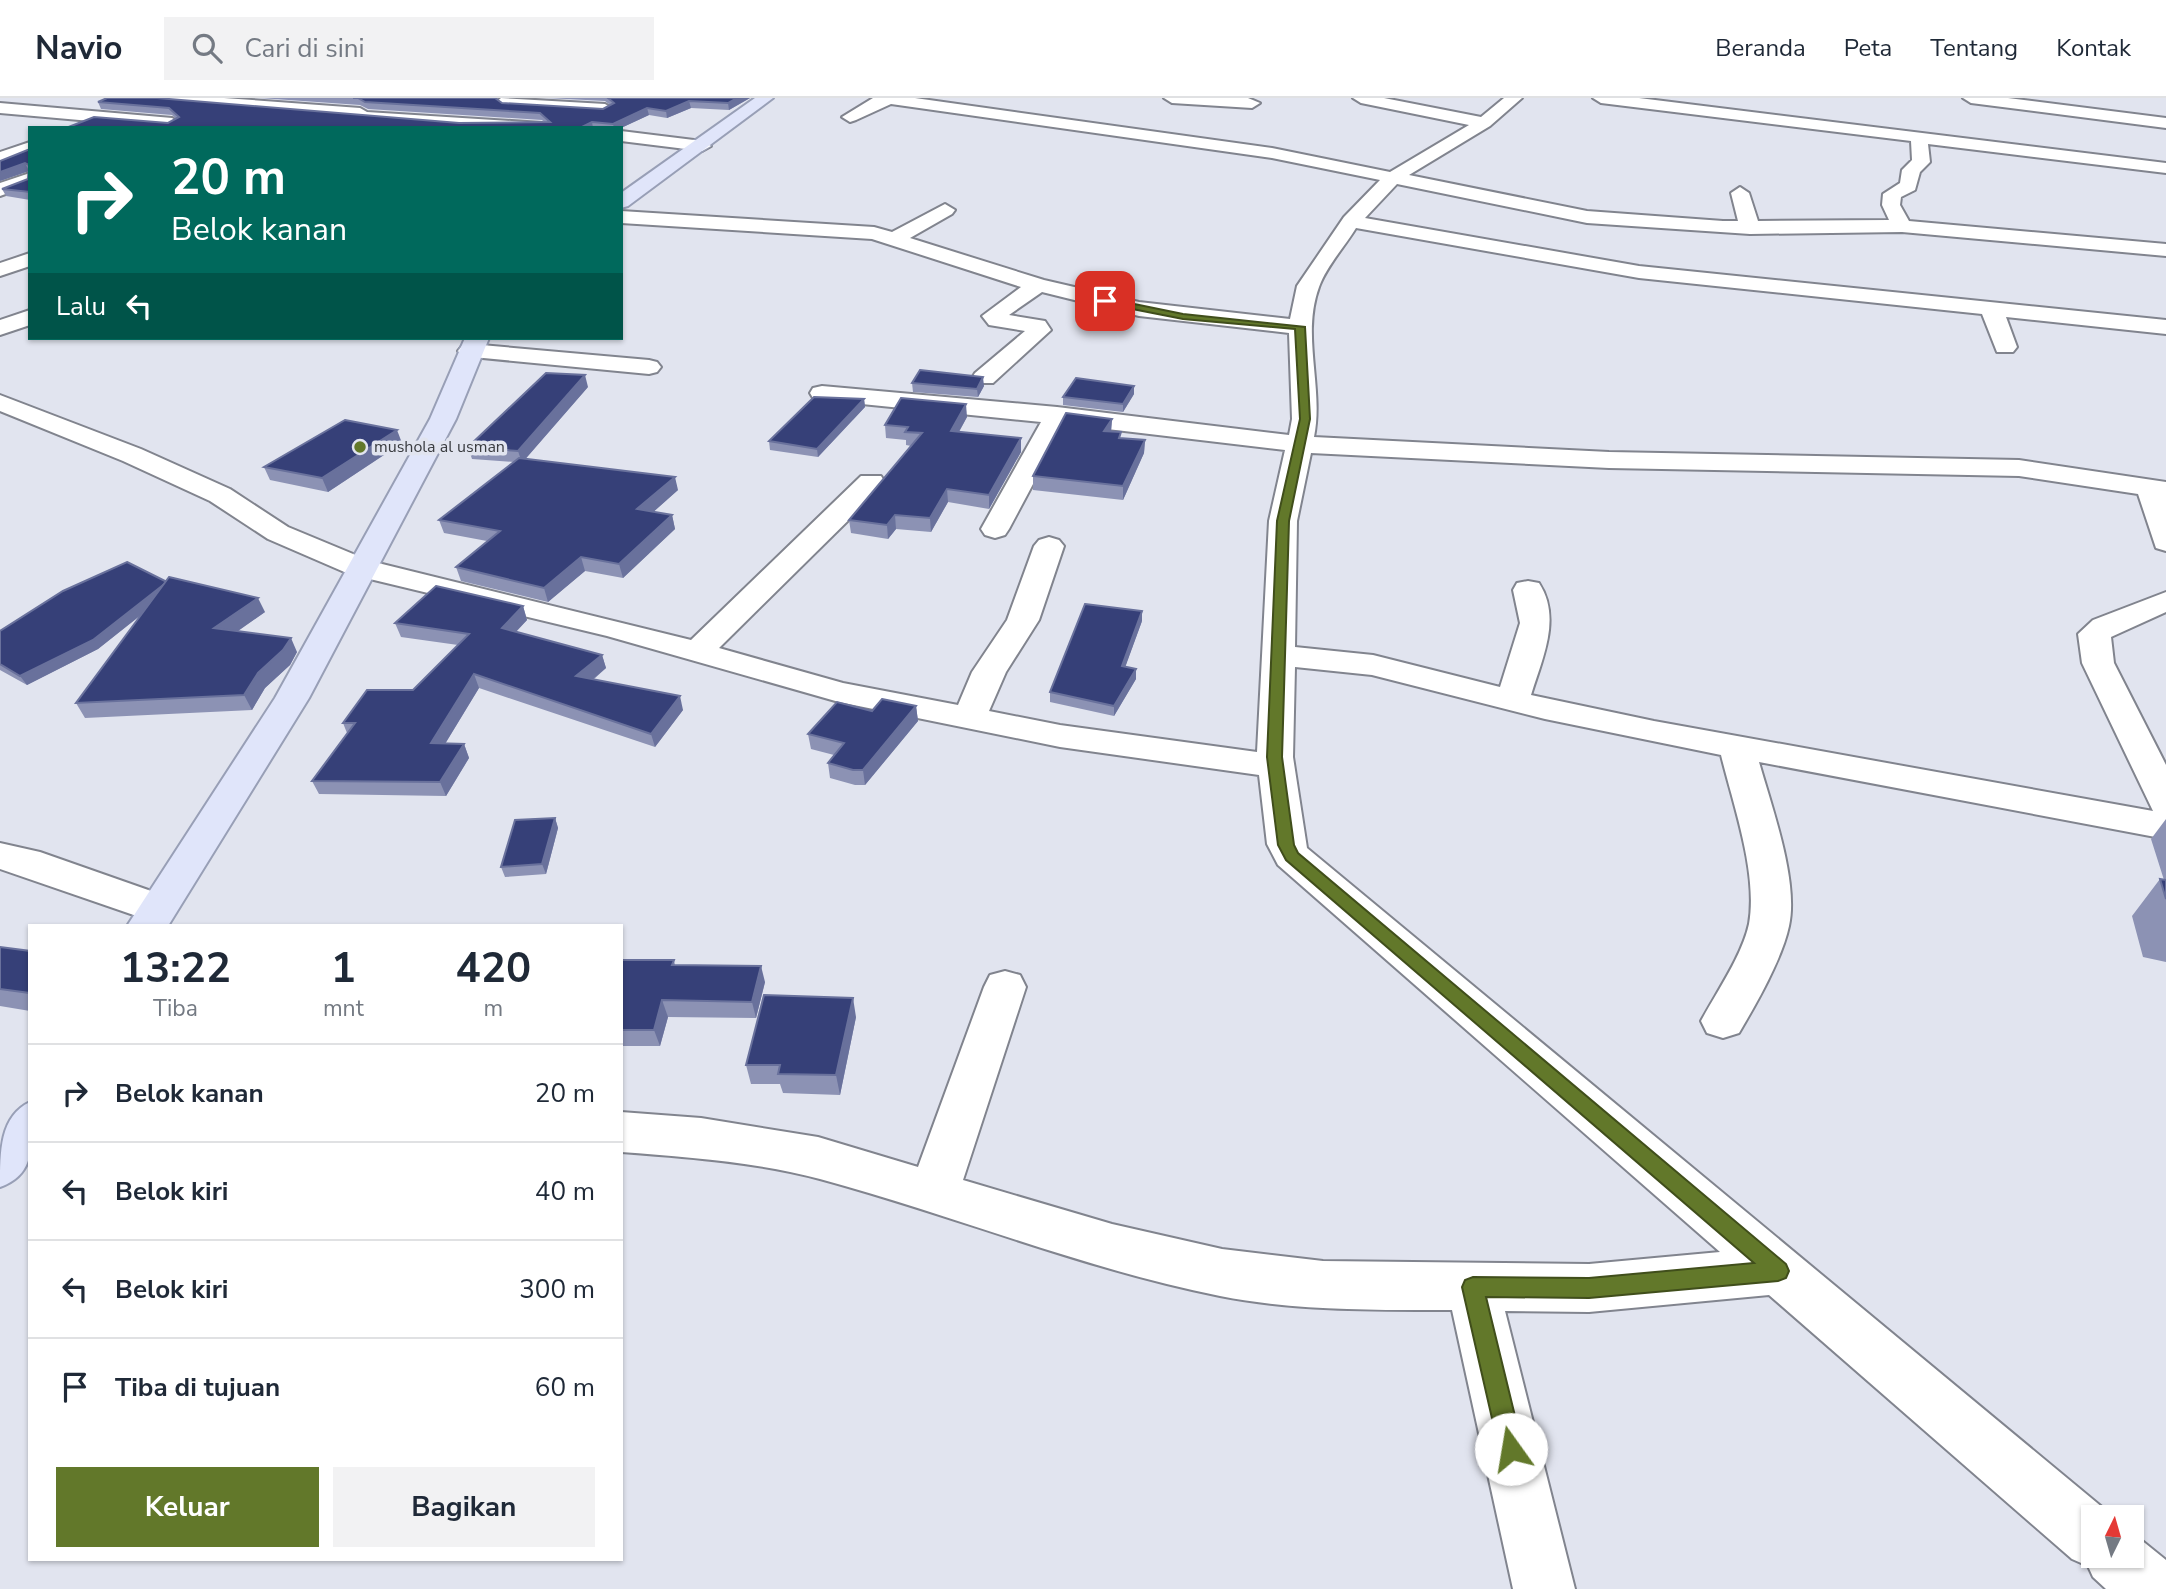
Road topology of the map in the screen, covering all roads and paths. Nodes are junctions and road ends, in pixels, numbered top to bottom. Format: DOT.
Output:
graph roads {
  1 [pos="7,98"];
  2 [pos="161,98"];
  3 [pos="311,98"];
  4 [pos="624,98"];
  5 [pos="765,98"];
  6 [pos="881,98"];
  7 [pos="1172,98"];
  8 [pos="1362,98"];
  9 [pos="1514,98"];
  10 [pos="1601,98"];
  11 [pos="1971,98"];
  12 [pos="889,99"];
  13 [pos="0,100"];
  14 [pos="1256,100"];
  15 [pos="229,101"];
  16 [pos="485,101"];
  17 [pos="383,103"];
  18 [pos="2050,103"];
  19 [pos="0,108"];
  20 [pos="286,108"];
  21 [pos="1065,108"];
  22 [pos="605,109"];
  23 [pos="1700,110"];
  24 [pos="357,114"];
  25 [pos="850,117"];
  26 [pos="1043,120"];
  27 [pos="1824,120"];
  28 [pos="582,121"];
  29 [pos="251,123"];
  30 [pos="1483,123"];
  31 [pos="2166,123"];
  32 [pos="166,125"];
  33 [pos="330,126"];
  34 [pos="515,126"];
  35 [pos="1689,129"];
  36 [pos="623,136"];
  37 [pos="10,137"];
  38 [pos="1919,137"];
  39 [pos="28,138"];
  40 [pos="1212,143"];
  41 [pos="1823,143"];
  42 [pos="702,146"];
  43 [pos="28,148"];
  44 [pos="2033,151"];
  45 [pos="0,158"];
  46 [pos="2166,168"];
  47 [pos="1394,177"];
  48 [pos="28,179"];
  49 [pos="0,190"];
  50 [pos="1740,193"];
  51 [pos="623,201"];
  52 [pos="945,210"];
  53 [pos="862,213"];
  54 [pos="623,216"];
  55 [pos="1351,221"];
  56 [pos="1902,226"];
  57 [pos="785,227"];
  58 [pos="1750,228"];
  59 [pos="844,230"];
  60 [pos="896,238"];
  61 [pos="752,245"];
  62 [pos="2166,250"];
  63 [pos="28,260"];
  64 [pos="0,270"];
  65 [pos="1038,285"];
  66 [pos="1991,307"];
  67 [pos="28,318"];
  68 [pos="1300,327"];
  69 [pos="2166,327"];
  70 [pos="0,328"];
  71 [pos="473,344"];
  72 [pos="2005,347"];
  73 [pos="649,367"];
  74 [pos="984,378"];
  75 [pos="822,393"];
  76 [pos="0,402"];
  77 [pos="1057,415"];
  78 [pos="1298,444"];
  79 [pos="871,482"];
  80 [pos="2158,489"];
  81 [pos="995,529"];
  82 [pos="2166,542"];
  83 [pos="1049,546"];
  84 [pos="360,568"];
  85 [pos="1528,590"];
  86 [pos="2166,601"];
  87 [pos="697,652"];
  88 [pos="1278,654"];
  89 [pos="1513,700"];
  90 [pos="970,718"];
  91 [pos="1737,748"];
  92 [pos="1275,766"];
  93 [pos="2166,802"];
  94 [pos="2166,826"];
  95 [pos="0,856"];
  96 [pos="152,917"];
  97 [pos="1004,987"];
  98 [pos="1723,1021"];
  99 [pos="28,1125"];
  100 [pos="623,1132"];
  101 [pos="0,1166"];
  102 [pos="934,1192"];
  103 [pos="1778,1271"];
  104 [pos="1473,1287"];
  105 [pos="2081,1528"];
  106 [pos="2128,1568"];
  107 [pos="1544,1589"];
  108 [pos="2153,1589"];
  1 -- 13 [label="street"];
  2 -- 15 [label="street"];
  3 -- 20 [label="street"];
  4 -- 22 [label="street"];
  5 -- 42 [label="main road"];
  6 -- 12 [label="street"];
  7 -- 14 [label="street"];
  8 -- 30 [label="street"];
  9 -- 30 [label="street"];
  10 -- 23 [label="street"];
  11 -- 18 [label="street"];
  12 -- 25 [label="street"];
  12 -- 26 [label="street"];
  14 -- 40 [label="street"];
  15 -- 20 [label="street"];
  15 -- 32 [label="street"];
  16 -- 22 [label="street"];
  17 -- 24 [label="street"];
  18 -- 31 [label="street"];
  18 -- 44 [label="street"];
  19 -- 32 [label="street"];
  20 -- 24 [label="street"];
  20 -- 29 [label="street"];
  21 -- 26 [label="street"];
  22 -- 28 [label="street"];
  23 -- 27 [label="street"];
  23 -- 35 [label="street"];
  24 -- 33 [label="street"];
  24 -- 34 [label="street"];
  26 -- 40 [label="street"];
  27 -- 38 [label="street"];
  27 -- 41 [label="street"];
  30 -- 47 [label="street"];
  36 -- 42 [label="street"];
  37 -- 39 [label="street"];
  38 -- 44 [label="street"];
  38 -- 56 [label="street"];
  40 -- 47 [label="street"];
  42 -- 51 [label="main road"];
  43 -- 45 [label="street"];
  44 -- 46 [label="street"];
  47 -- 55 [label="street"];
  47 -- 58 [label="street"];
  48 -- 49 [label="street"];
  50 -- 58 [label="street"];
  52 -- 60 [label="street"];
  53 -- 59 [label="street"];
  54 -- 57 [label="street"];
  55 -- 66 [label="street"];
  55 -- 68 [label="street"];
  56 -- 58 [label="street"];
  56 -- 62 [label="street"];
  57 -- 59 [label="street"];
  57 -- 61 [label="street"];
  59 -- 60 [label="street"];
  60 -- 65 [label="street"];
  63 -- 64 [label="street"];
  65 -- 68 [label="street"];
  65 -- 74 [label="street"];
  66 -- 69 [label="street"];
  66 -- 72 [label="street"];
  67 -- 70 [label="street"];
  68 -- 78 [label="street"];
  71 -- 73 [label="street"];
  71 -- 84 [label="main road"];
  75 -- 77 [label="street"];
  76 -- 84 [label="street"];
  77 -- 78 [label="street"];
  77 -- 81 [label="street"];
  78 -- 80 [label="street"];
  78 -- 88 [label="street"];
  79 -- 87 [label="street"];
  80 -- 82 [label="street"];
  83 -- 90 [label="street"];
  84 -- 87 [label="street"];
  84 -- 96 [label="main road"];
  85 -- 89 [label="street"];
  86 -- 93 [label="street"];
  87 -- 90 [label="street"];
  88 -- 89 [label="street"];
  88 -- 92 [label="street"];
  89 -- 91 [label="street"];
  90 -- 92 [label="street"];
  91 -- 94 [label="street"];
  91 -- 98 [label="street"];
  92 -- 103 [label="street"];
  95 -- 96 [label="street"];
  97 -- 102 [label="street"];
  99 -- 101 [label="main road"];
  100 -- 102 [label="street"];
  102 -- 104 [label="street"];
  103 -- 104 [label="street"];
  103 -- 105 [label="street"];
  104 -- 107 [label="street"];
  106 -- 108 [label="street"];
}
